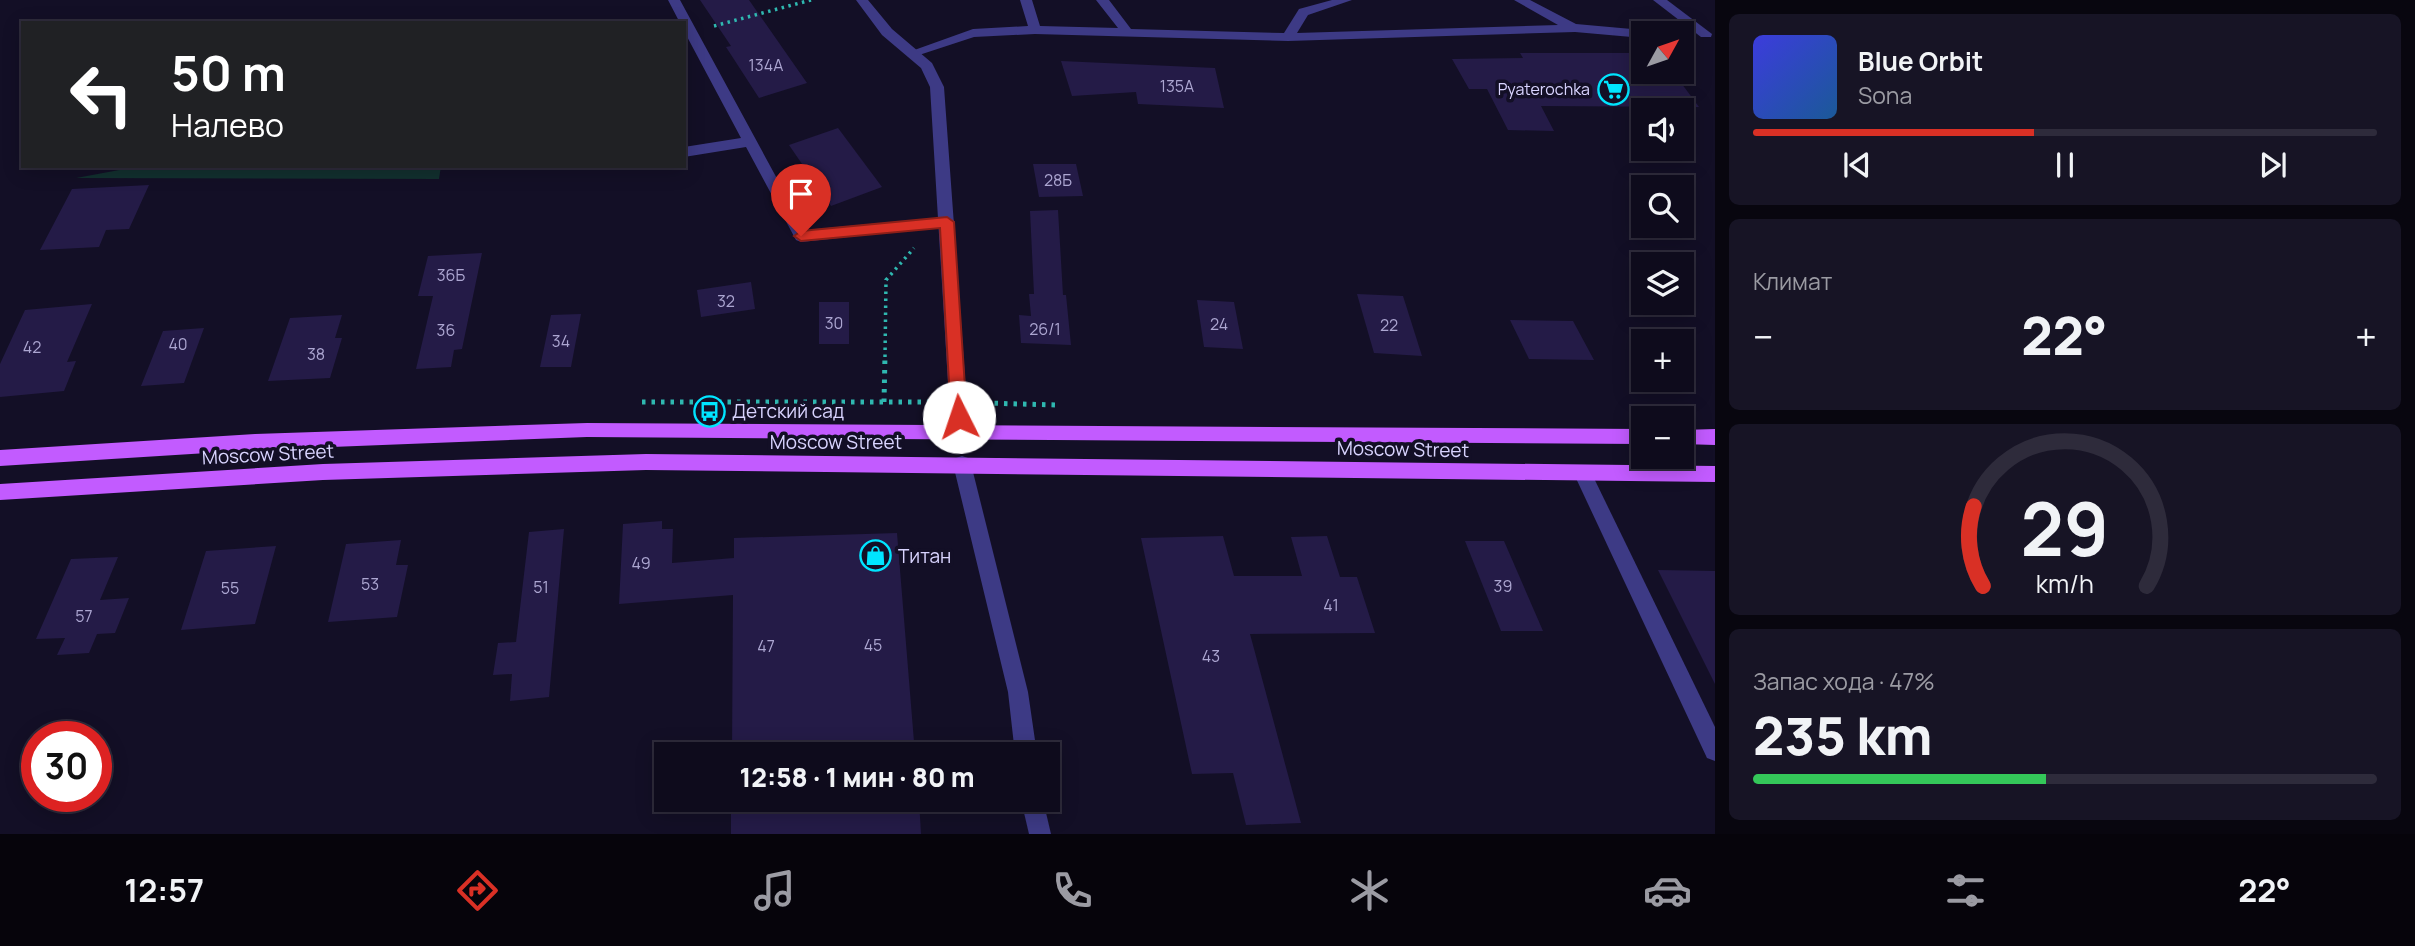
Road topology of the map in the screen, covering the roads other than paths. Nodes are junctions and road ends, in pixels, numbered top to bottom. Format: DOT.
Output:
graph roads {
  1 [pos="674,0"];
  2 [pos="862,0"];
  3 [pos="1027,0"];
  4 [pos="1102,0"];
  5 [pos="1346,0"];
  6 [pos="1520,0"];
  7 [pos="1659,0"];
  8 [pos="685,21"];
  9 [pos="686,23"];
  10 [pos="1574,28"];
  11 [pos="1035,30"];
  12 [pos="1128,33"];
  13 [pos="1631,33"];
  14 [pos="1710,34"];
  15 [pos="1288,37"];
  16 [pos="913,53"];
  17 [pos="750,141"];
  18 [pos="686,152"];
  19 [pos="941,223"];
  20 [pos="960,432"];
  21 [pos="1631,437"];
  22 [pos="1694,437"];
  23 [pos="1715,437"];
  24 [pos="0,458"];
  25 [pos="962,464"];
  26 [pos="1583,474"];
  27 [pos="1715,474"];
  28 [pos="0,492"];
  29 [pos="1024,742"];
  30 [pos="1715,750"];
  31 [pos="1035,812"];
  32 [pos="1040,834"];
  1 -- 8 [label="street"];
  2 -- 16 [label="street"];
  3 -- 11 [label="street"];
  4 -- 12 [label="street"];
  5 -- 15 [label="street"];
  6 -- 10 [label="street"];
  7 -- 14 [label="street"];
  9 -- 17 [label="street"];
  10 -- 13 [label="street"];
  10 -- 15 [label="street"];
  11 -- 12 [label="street"];
  11 -- 16 [label="street"];
  12 -- 15 [label="street"];
  16 -- 19 [label="street"];
  17 -- 18 [label="street"];
  17 -- 19 [label="street"];
  19 -- 20 [label="street"];
  20 -- 21 [label="main road, Moscow Street"];
  20 -- 24 [label="main road, Moscow Street"];
  22 -- 23 [label="main road"];
  25 -- 26 [label="main road, Moscow Street"];
  25 -- 28 [label="main road, Moscow Street"];
  25 -- 29 [label="street"];
  26 -- 27 [label="main road, Moscow Street"];
  26 -- 30 [label="street"];
  31 -- 32 [label="street"];
}
